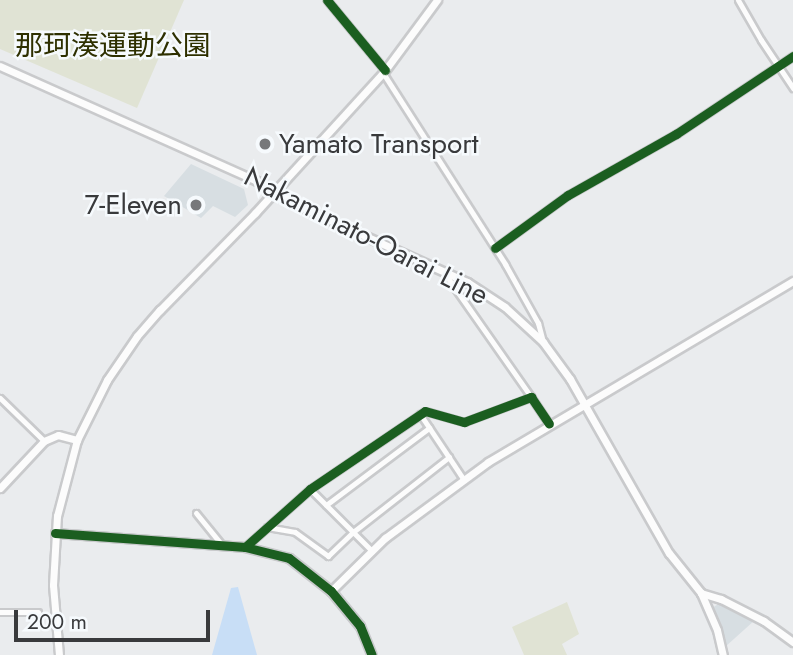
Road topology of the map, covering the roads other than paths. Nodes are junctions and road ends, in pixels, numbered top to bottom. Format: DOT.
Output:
graph roads {
  1 [pos="327,0"];
  2 [pos="437,0"];
  3 [pos="738,0"];
  4 [pos="793,56"];
  5 [pos="0,66"];
  6 [pos="779,66"];
  7 [pos="384,71"];
  8 [pos="793,88"];
  9 [pos="275,191"];
  10 [pos="495,248"];
  11 [pos="441,270"];
  12 [pos="793,281"];
  13 [pos="543,342"];
  14 [pos="531,397"];
  15 [pos="0,398"];
  16 [pos="584,404"];
  17 [pos="420,414"];
  18 [pos="549,424"];
  19 [pos="429,428"];
  20 [pos="78,440"];
  21 [pos="44,441"];
  22 [pos="449,457"];
  23 [pos="464,480"];
  24 [pos="0,488"];
  25 [pos="310,489"];
  26 [pos="326,505"];
  27 [pos="196,513"];
  28 [pos="267,527"];
  29 [pos="353,532"];
  30 [pos="55,533"];
  31 [pos="222,545"];
  32 [pos="245,547"];
  33 [pos="372,551"];
  34 [pos="331,591"];
  35 [pos="701,593"];
  36 [pos="0,612"];
  37 [pos="38,612"];
  38 [pos="793,642"];
  39 [pos="60,655"];
  40 [pos="372,655"];
  41 [pos="723,655"];
  1 -- 7 [label="street"];
  2 -- 7 [label="main road"];
  3 -- 6 [label="street"];
  4 -- 6 [label="street"];
  5 -- 9 [label="main road, Nakaminato-Oarai Line"];
  6 -- 8 [label="street"];
  6 -- 10 [label="street"];
  7 -- 9 [label="main road"];
  7 -- 10 [label="street"];
  9 -- 11 [label="main road, Nakaminato-Oarai Line"];
  9 -- 20 [label="main road"];
  10 -- 13 [label="street"];
  11 -- 13 [label="main road, Nakaminato-Oarai Line"];
  11 -- 14 [label="street"];
  12 -- 16 [label="main road"];
  13 -- 16 [label="main road, Nakaminato-Oarai Line"];
  14 -- 17 [label="street"];
  14 -- 18 [label="street"];
  15 -- 21 [label="street"];
  16 -- 18 [label="main road"];
  16 -- 35 [label="main road, Nakaminato-Oarai Line"];
  17 -- 19 [label="street"];
  17 -- 25 [label="street"];
  18 -- 23 [label="main road"];
  19 -- 22 [label="street"];
  19 -- 26 [label="street"];
  20 -- 21 [label="main road"];
  20 -- 30 [label="main road"];
  21 -- 24 [label="main road"];
  22 -- 23 [label="street"];
  22 -- 29 [label="street"];
  23 -- 33 [label="main road"];
  25 -- 26 [label="street"];
  25 -- 28 [label="street"];
  26 -- 29 [label="street"];
  27 -- 31 [label="street"];
  28 -- 29 [label="street"];
  28 -- 32 [label="street"];
  29 -- 33 [label="street"];
  30 -- 31 [label="main road"];
  30 -- 39 [label="main road"];
  31 -- 32 [label="main road"];
  32 -- 34 [label="main road"];
  33 -- 34 [label="main road"];
  34 -- 40 [label="main road"];
  35 -- 38 [label="main road"];
  35 -- 41 [label="main road, Nakaminato-Oarai Line"];
  36 -- 37 [label="street"];
}
